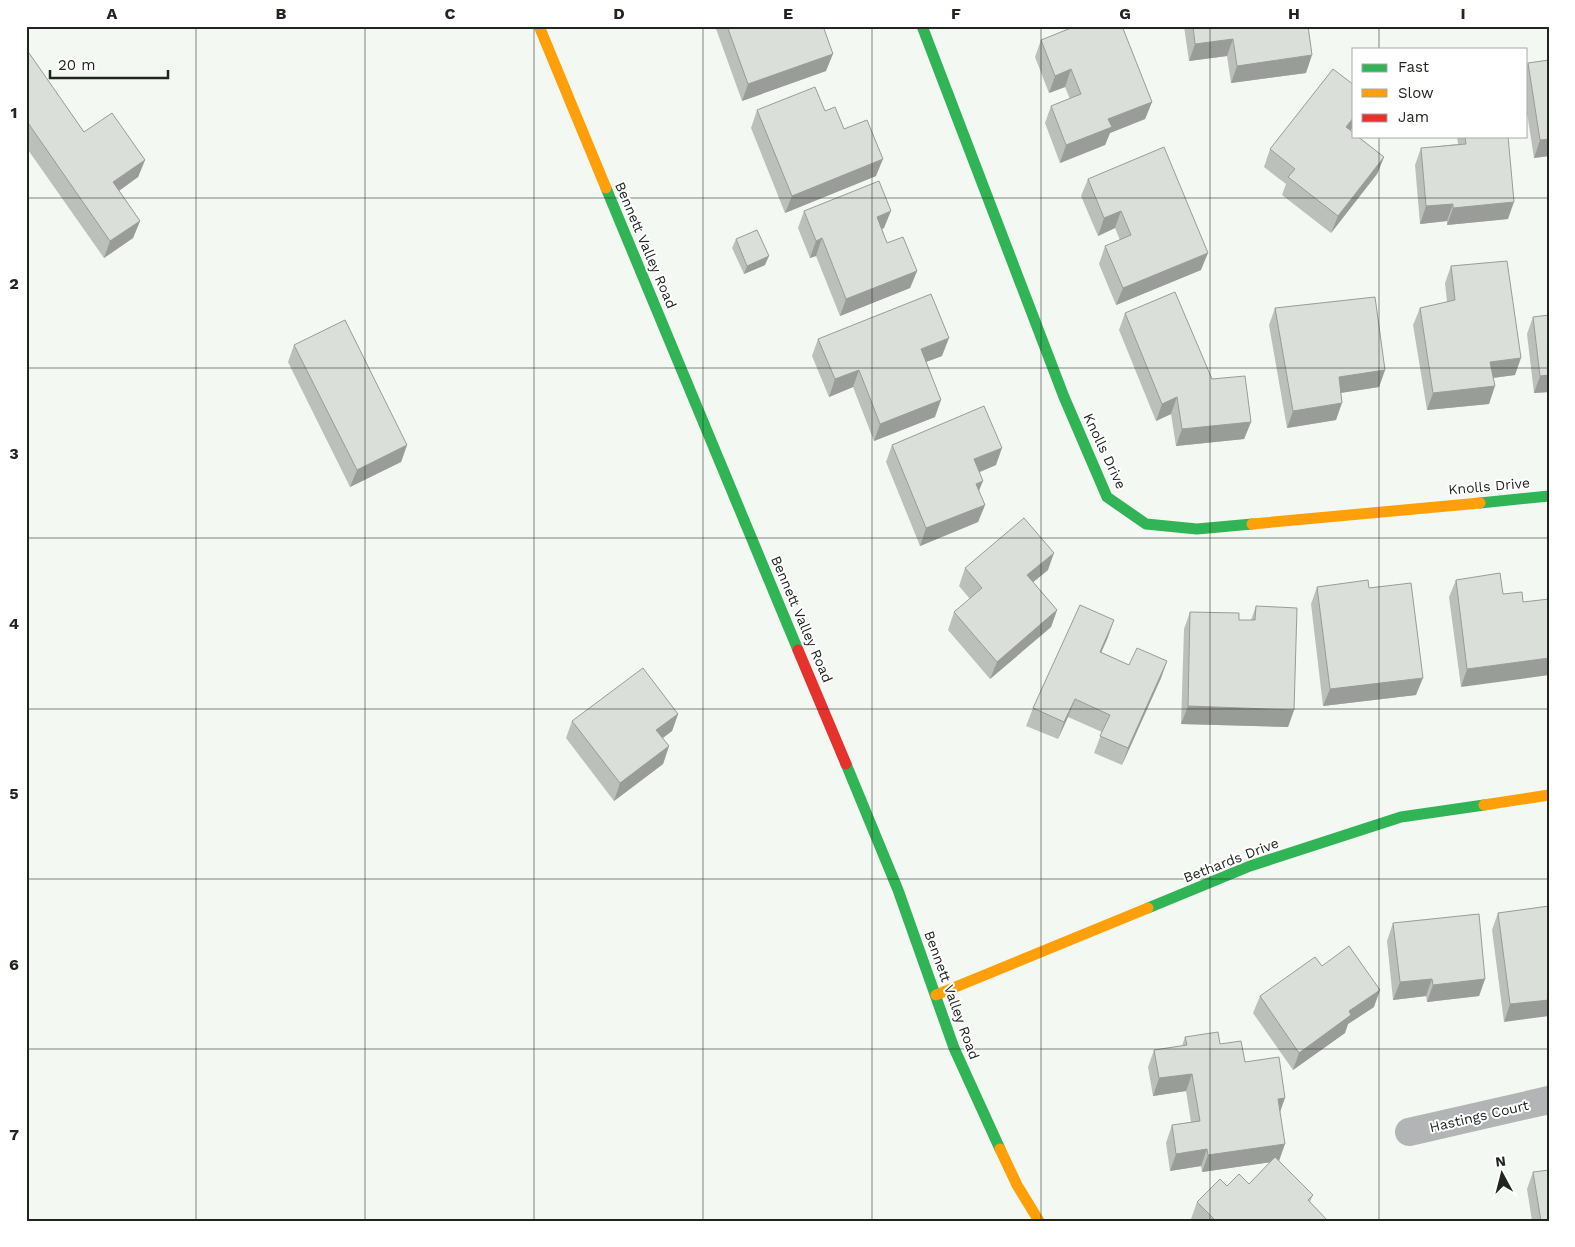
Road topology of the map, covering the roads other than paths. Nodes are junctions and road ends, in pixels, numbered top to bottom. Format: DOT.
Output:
graph roads {
  1 [pos="539,26"];
  2 [pos="922,26"];
  3 [pos="1549,496"];
  4 [pos="1549,795"];
  5 [pos="936,995"];
  6 [pos="1549,1100"];
  7 [pos="1409,1132"];
  8 [pos="1039,1221"];
  1 -- 5 [label="street, Bennett Valley Road"];
  2 -- 3 [label="street, Knolls Drive"];
  4 -- 5 [label="street, Bethards Drive"];
  5 -- 8 [label="street, Bennett Valley Road"];
  6 -- 7 [label="street, Hastings Court"];
}
